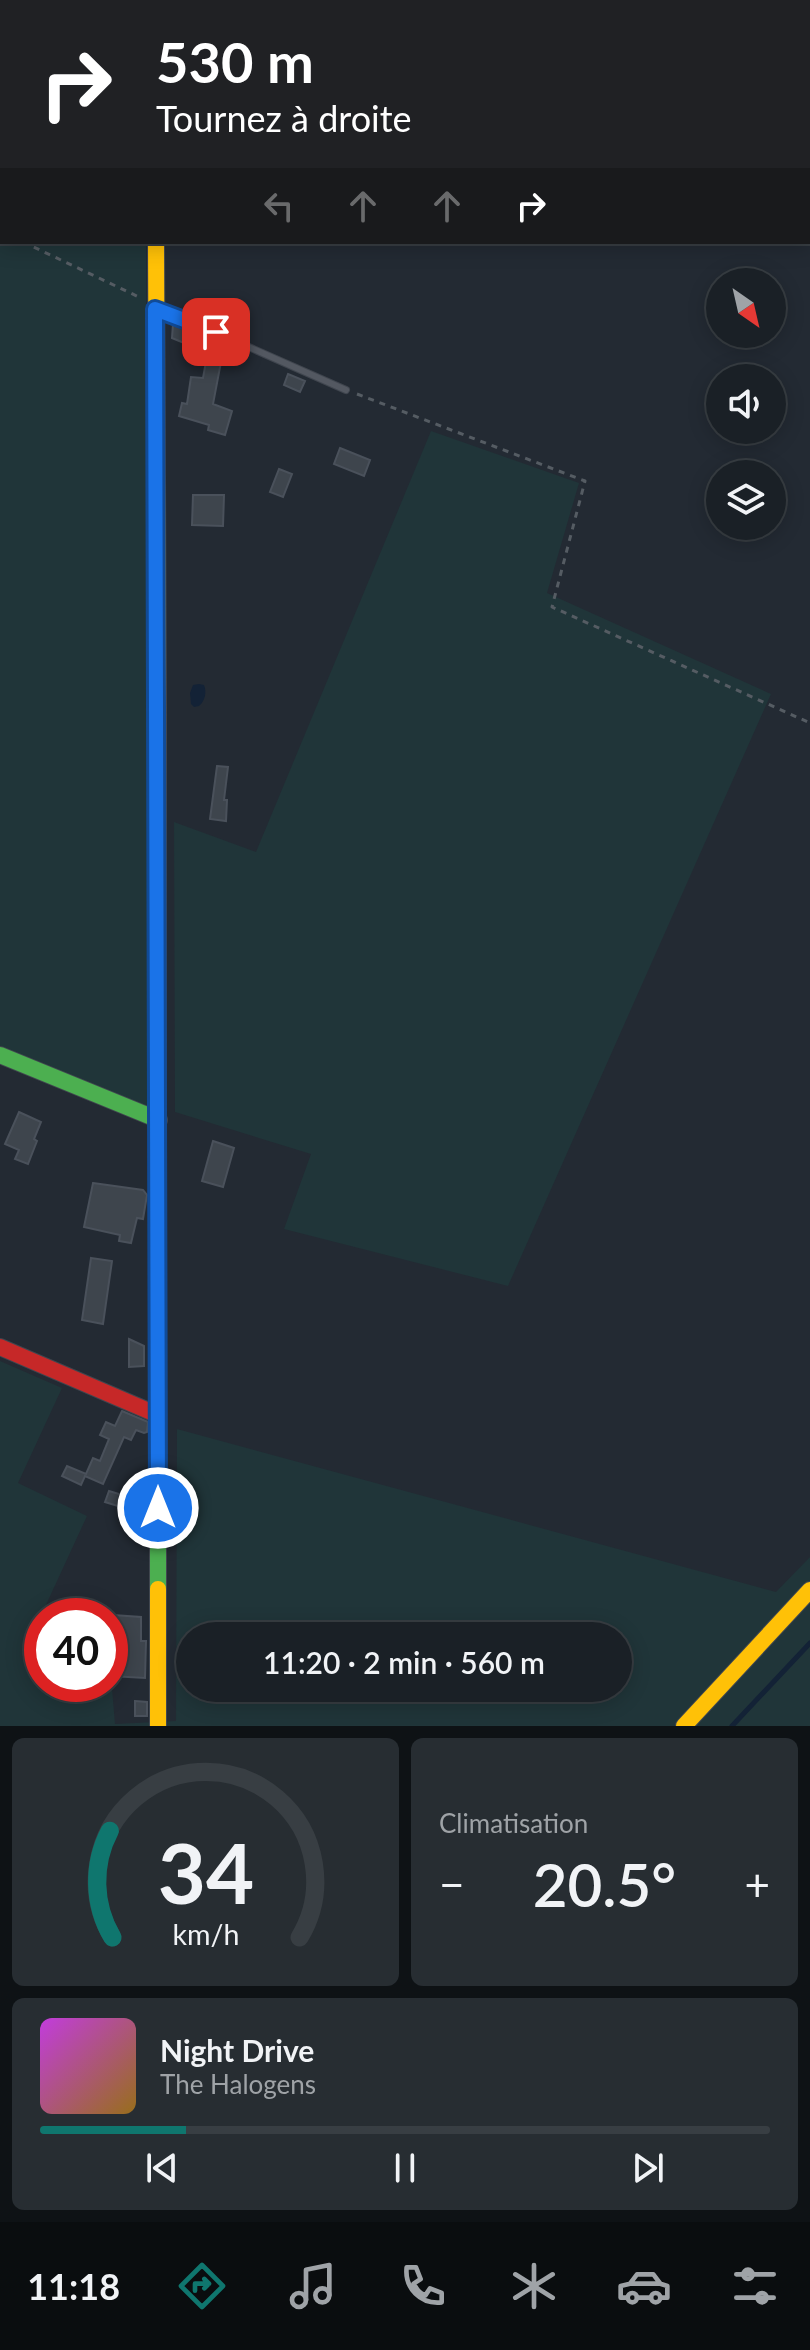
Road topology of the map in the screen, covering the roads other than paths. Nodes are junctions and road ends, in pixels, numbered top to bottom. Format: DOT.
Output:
graph roads {
  1 [pos="156,244"];
  2 [pos="155,306"];
  3 [pos="346,390"];
  4 [pos="0,1055"];
  5 [pos="159,1120"];
  6 [pos="0,1347"];
  7 [pos="158,1415"];
  8 [pos="810,1590"];
  9 [pos="158,1726"];
  10 [pos="684,1726"];
  1 -- 2 [label="street"];
  2 -- 3 [label="lane"];
  2 -- 5 [label="street"];
  4 -- 5 [label="street"];
  5 -- 7 [label="street"];
  6 -- 7 [label="street"];
  7 -- 9 [label="street"];
  8 -- 10 [label="street"];
}
